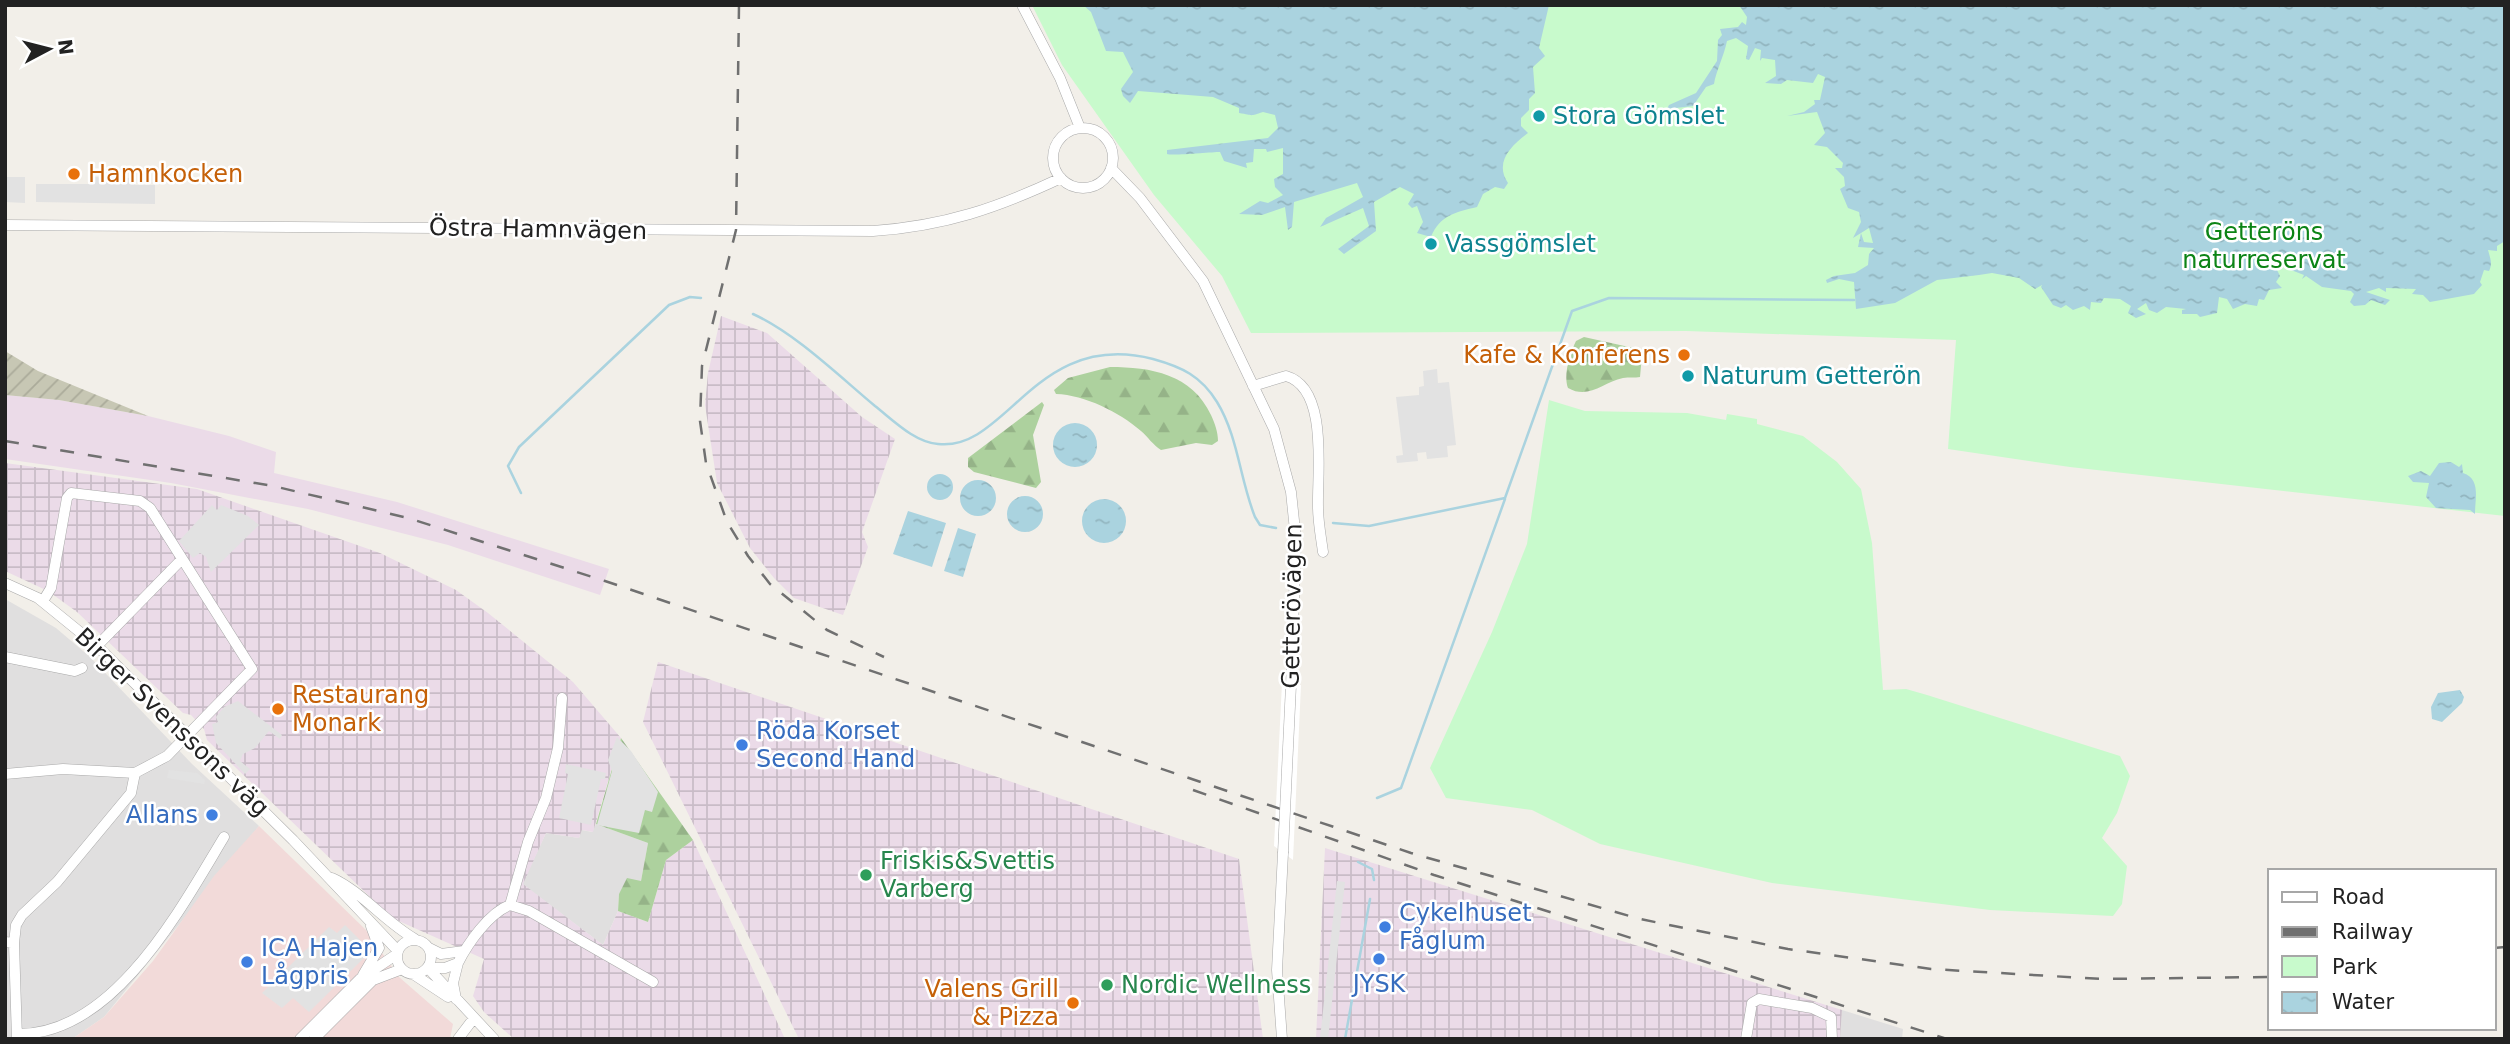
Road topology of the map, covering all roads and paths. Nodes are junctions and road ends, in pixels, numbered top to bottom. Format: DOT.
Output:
graph roads {
  1 [pos="1022,5"];
  2 [pos="1080,128"];
  3 [pos="1111,168"];
  4 [pos="1061,178"];
  5 [pos="5,225"];
  6 [pos="1253,386"];
  7 [pos="1323,552"];
  8 [pos="182,559"];
  9 [pos="5,583"];
  10 [pos="43,601"];
  11 [pos="97,646"];
  12 [pos="5,657"];
  13 [pos="82,668"];
  14 [pos="562,698"];
  15 [pos="188,736"];
  16 [pos="135,773"];
  17 [pos="5,774"];
  18 [pos="224,837"];
  19 [pos="328,876"];
  20 [pos="510,905"];
  21 [pos="365,917"];
  22 [pos="415,939"];
  23 [pos="10,942"];
  24 [pos="429,948"];
  25 [pos="464,951"];
  26 [pos="397,953"];
  27 [pos="458,963"];
  28 [pos="428,968"];
  29 [pos="402,969"];
  30 [pos="413,974"];
  31 [pos="360,979"];
  32 [pos="653,982"];
  33 [pos="458,1003"];
  34 [pos="1280,1011"];
  35 [pos="474,1018"];
  36 [pos="18,1036"];
  37 [pos="300,1039"];
  38 [pos="314,1039"];
  39 [pos="458,1039"];
  40 [pos="494,1039"];
  41 [pos="1282,1039"];
  42 [pos="1287,1039"];
  43 [pos="1746,1039"];
  44 [pos="1832,1039"];
  1 -- 2 [label="street"];
  2 -- 3 [label="street"];
  2 -- 4 [label="street"];
  3 -- 4 [label="street"];
  3 -- 6 [label="street, Getterövägen"];
  4 -- 5 [label="street, Östra Hamnvägen"];
  6 -- 7 [label="street"];
  6 -- 34 [label="street, Getterövägen, bridge"];
  8 -- 10 [label="street"];
  8 -- 11 [label="street"];
  8 -- 15 [label="street"];
  9 -- 10 [label="street, Birger Svenssons väg"];
  10 -- 11 [label="street, Birger Svenssons väg"];
  11 -- 15 [label="street, Birger Svenssons väg"];
  12 -- 13 [label="street"];
  14 -- 20 [label="street"];
  15 -- 16 [label="street"];
  15 -- 19 [label="street, Birger Svenssons väg"];
  16 -- 17 [label="street"];
  16 -- 23 [label="street"];
  18 -- 36 [label="street"];
  19 -- 21 [label="street, Birger Svenssons väg"];
  19 -- 22 [label="street, Birger Svenssons väg"];
  20 -- 25 [label="street"];
  20 -- 32 [label="street"];
  21 -- 26 [label="street, Birger Svenssons väg"];
  21 -- 31 [label="street"];
  22 -- 24 [label="street, Birger Svenssons väg"];
  22 -- 26 [label="street"];
  23 -- 36 [label="street"];
  24 -- 25 [label="street"];
  24 -- 28 [label="street"];
  25 -- 27 [label="street"];
  26 -- 29 [label="street, Birger Svenssons väg"];
  26 -- 31 [label="street"];
  27 -- 28 [label="street"];
  27 -- 33 [label="street"];
  28 -- 30 [label="street"];
  28 -- 33 [label="street"];
  29 -- 30 [label="street"];
  29 -- 38 [label="street"];
  30 -- 33 [label="street"];
  31 -- 37 [label="street"];
  33 -- 35 [label="street"];
  34 -- 41 [label="street, Getterövägen"];
  34 -- 42 [label="street, Getterövägen"];
  35 -- 39 [label="street"];
  35 -- 40 [label="street"];
  43 -- 44 [label="street"];
}
